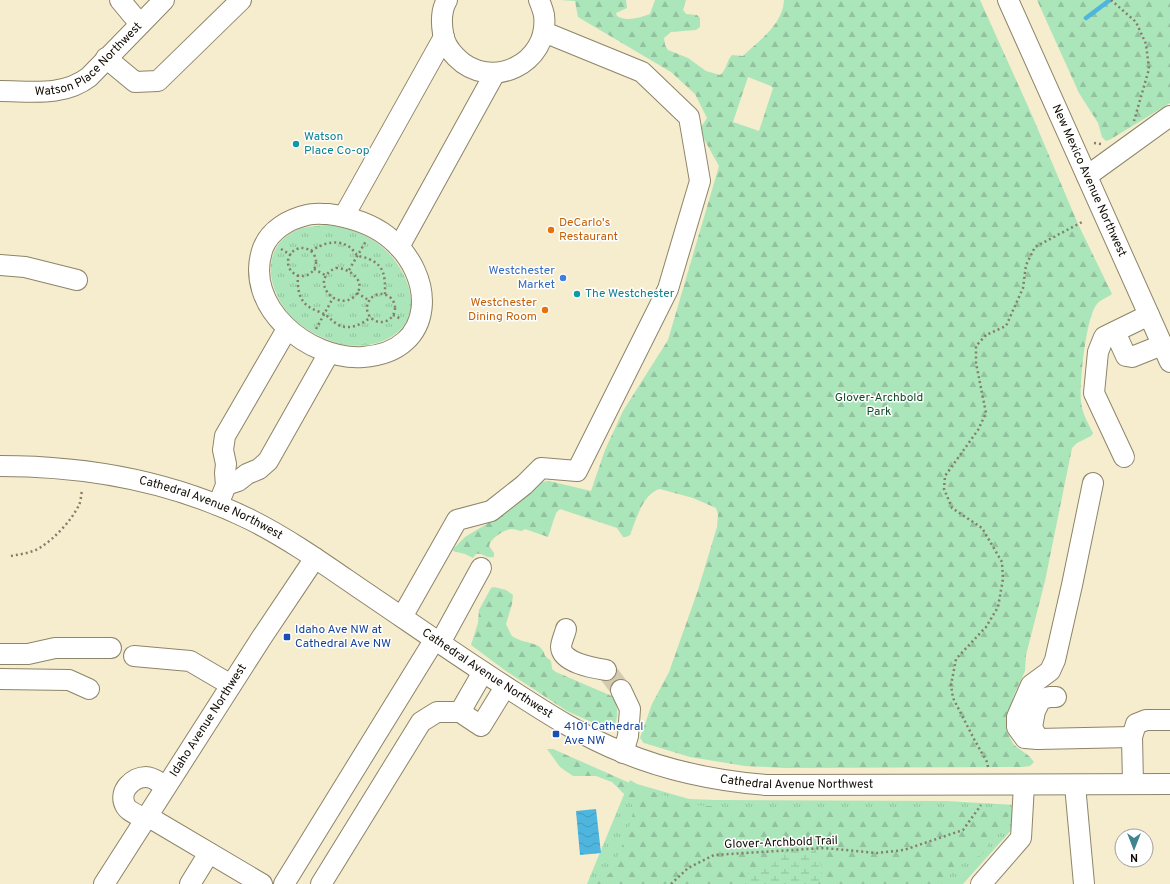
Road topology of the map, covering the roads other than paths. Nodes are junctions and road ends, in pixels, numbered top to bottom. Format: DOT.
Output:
graph roads {
  1 [pos="120,0"];
  2 [pos="164,0"];
  3 [pos="241,0"];
  4 [pos="447,0"];
  5 [pos="539,0"];
  6 [pos="1008,0"];
  7 [pos="140,24"];
  8 [pos="544,32"];
  9 [pos="444,37"];
  10 [pos="106,58"];
  11 [pos="494,74"];
  12 [pos="0,91"];
  13 [pos="1170,116"];
  14 [pos="1087,176"];
  15 [pos="344,216"];
  16 [pos="399,248"];
  17 [pos="0,265"];
  18 [pos="77,280"];
  19 [pos="1149,315"];
  20 [pos="287,328"];
  21 [pos="1115,332"];
  22 [pos="329,353"];
  23 [pos="1166,353"];
  24 [pos="1124,457"];
  25 [pos="0,466"];
  26 [pos="1093,483"];
  27 [pos="226,485"];
  28 [pos="218,505"];
  29 [pos="315,558"];
  30 [pos="481,568"];
  31 [pos="402,617"];
  32 [pos="566,629"];
  33 [pos="437,641"];
  34 [pos="111,648"];
  35 [pos="0,654"];
  36 [pos="134,656"];
  37 [pos="606,670"];
  38 [pos="483,672"];
  39 [pos="0,679"];
  40 [pos="231,685"];
  41 [pos="505,686"];
  42 [pos="89,688"];
  43 [pos="621,690"];
  44 [pos="1056,696"];
  45 [pos="460,712"];
  46 [pos="1170,720"];
  47 [pos="1132,738"];
  48 [pos="1038,740"];
  49 [pos="623,753"];
  50 [pos="1133,784"];
  51 [pos="1170,784"];
  52 [pos="1024,785"];
  53 [pos="1075,785"];
  54 [pos="166,786"];
  55 [pos="146,818"];
  56 [pos="209,853"];
  57 [pos="104,884"];
  58 [pos="190,884"];
  59 [pos="262,884"];
  60 [pos="284,884"];
  61 [pos="321,884"];
  62 [pos="981,884"];
  63 [pos="1084,884"];
  1 -- 7 [label="street"];
  2 -- 7 [label="street, Watson Place Northwest"];
  3 -- 10 [label="street"];
  4 -- 9 [label="street"];
  5 -- 8 [label="street"];
  6 -- 14 [label="street, New Mexico Avenue Northwest"];
  7 -- 10 [label="street, Watson Place Northwest"];
  8 -- 11 [label="street"];
  8 -- 31 [label="street"];
  9 -- 11 [label="street"];
  9 -- 15 [label="street"];
  10 -- 12 [label="street, Watson Place Northwest"];
  11 -- 16 [label="street"];
  13 -- 14 [label="street"];
  14 -- 19 [label="street, New Mexico Avenue Northwest"];
  15 -- 16 [label="street"];
  15 -- 20 [label="street"];
  16 -- 22 [label="street"];
  17 -- 18 [label="street"];
  19 -- 21 [label="street"];
  19 -- 23 [label="street, New Mexico Avenue Northwest"];
  20 -- 22 [label="street"];
  20 -- 27 [label="street"];
  21 -- 23 [label="street"];
  21 -- 24 [label="street"];
  22 -- 27 [label="street"];
  25 -- 28 [label="street, Cathedral Avenue Northwest"];
  26 -- 48 [label="street"];
  27 -- 28 [label="street"];
  28 -- 29 [label="street, Cathedral Avenue Northwest"];
  29 -- 31 [label="street, Cathedral Avenue Northwest"];
  29 -- 40 [label="street, Idaho Avenue Northwest"];
  30 -- 33 [label="street"];
  31 -- 33 [label="street, Cathedral Avenue Northwest"];
  32 -- 37 [label="street"];
  33 -- 38 [label="street, Cathedral Avenue Northwest"];
  33 -- 60 [label="street"];
  34 -- 35 [label="street"];
  36 -- 40 [label="street"];
  38 -- 41 [label="street, Cathedral Avenue Northwest"];
  38 -- 45 [label="street"];
  39 -- 42 [label="street"];
  40 -- 54 [label="street, Idaho Avenue Northwest"];
  41 -- 45 [label="street"];
  41 -- 49 [label="street, Cathedral Avenue Northwest"];
  43 -- 49 [label="street"];
  44 -- 48 [label="street"];
  45 -- 61 [label="street"];
  46 -- 47 [label="street"];
  47 -- 48 [label="street"];
  47 -- 50 [label="street"];
  49 -- 52 [label="street, Cathedral Avenue Northwest"];
  50 -- 51 [label="street, Cathedral Avenue Northwest"];
  50 -- 53 [label="street, Cathedral Avenue Northwest"];
  52 -- 53 [label="street, Cathedral Avenue Northwest"];
  52 -- 62 [label="street"];
  53 -- 63 [label="street"];
  54 -- 55 [label="street, Idaho Avenue Northwest"];
  54 -- 55 [label="street"];
  55 -- 56 [label="street"];
  55 -- 57 [label="street, Idaho Avenue Northwest"];
  56 -- 58 [label="street"];
  56 -- 59 [label="street"];
}
